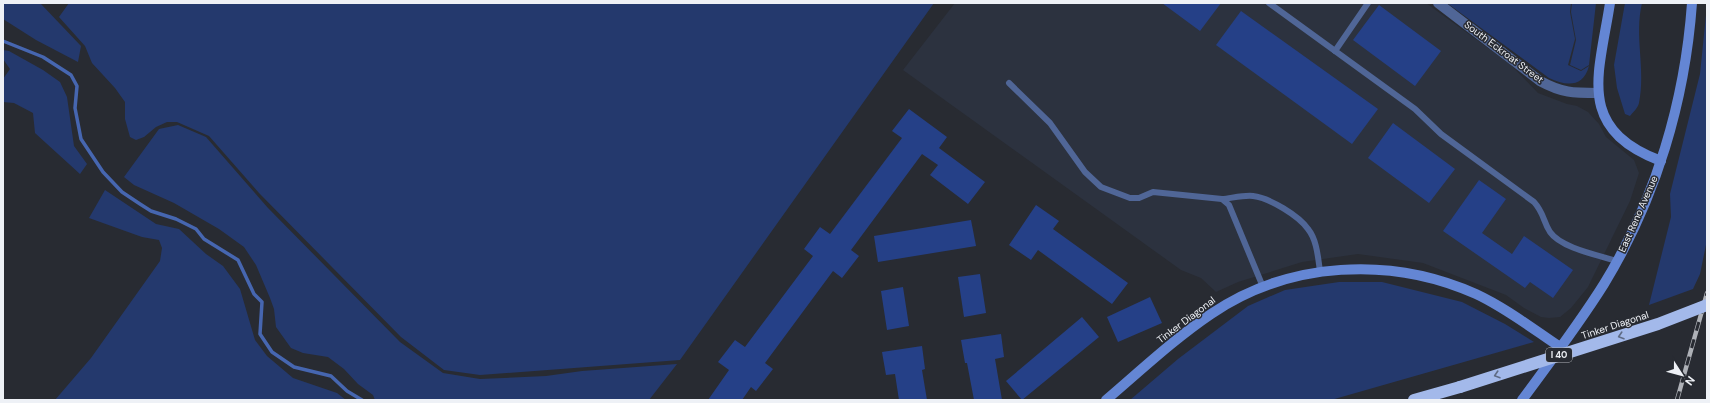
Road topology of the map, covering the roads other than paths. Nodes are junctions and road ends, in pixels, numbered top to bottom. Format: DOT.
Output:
graph roads {
  1 [pos="1269,3"];
  2 [pos="1368,3"];
  3 [pos="1438,3"];
  4 [pos="1610,3"];
  5 [pos="1692,3"];
  6 [pos="1335,51"];
  7 [pos="1009,83"];
  8 [pos="1598,93"];
  9 [pos="1661,161"];
  10 [pos="1222,199"];
  11 [pos="1617,261"];
  12 [pos="1320,271"];
  13 [pos="1263,287"];
  14 [pos="1707,305"];
  15 [pos="1707,310"];
  16 [pos="1658,324"];
  17 [pos="1560,347"];
  18 [pos="1106,400"];
  19 [pos="1414,400"];
  20 [pos="1522,400"];
  1 -- 6 [label="lane"];
  2 -- 6 [label="lane"];
  3 -- 8 [label="street, South Eckroat Street"];
  4 -- 8 [label="street"];
  5 -- 9 [label="street, East Reno Avenue"];
  6 -- 11 [label="lane"];
  7 -- 10 [label="lane"];
  8 -- 9 [label="street"];
  9 -- 11 [label="street, East Reno Avenue"];
  10 -- 12 [label="lane"];
  10 -- 13 [label="lane"];
  11 -- 17 [label="street, East Reno Avenue"];
  12 -- 13 [label="street, Tinker Diagonal"];
  12 -- 17 [label="street, Tinker Diagonal"];
  13 -- 18 [label="street, Tinker Diagonal"];
  14 -- 16 [label="highway, Tinker Diagonal / I 40, bridge"];
  15 -- 16 [label="highway, bridge"];
  16 -- 19 [label="highway, Tinker Diagonal / I 40, one-way, bridge"];
  17 -- 20 [label="street, East Reno Avenue"];
}
